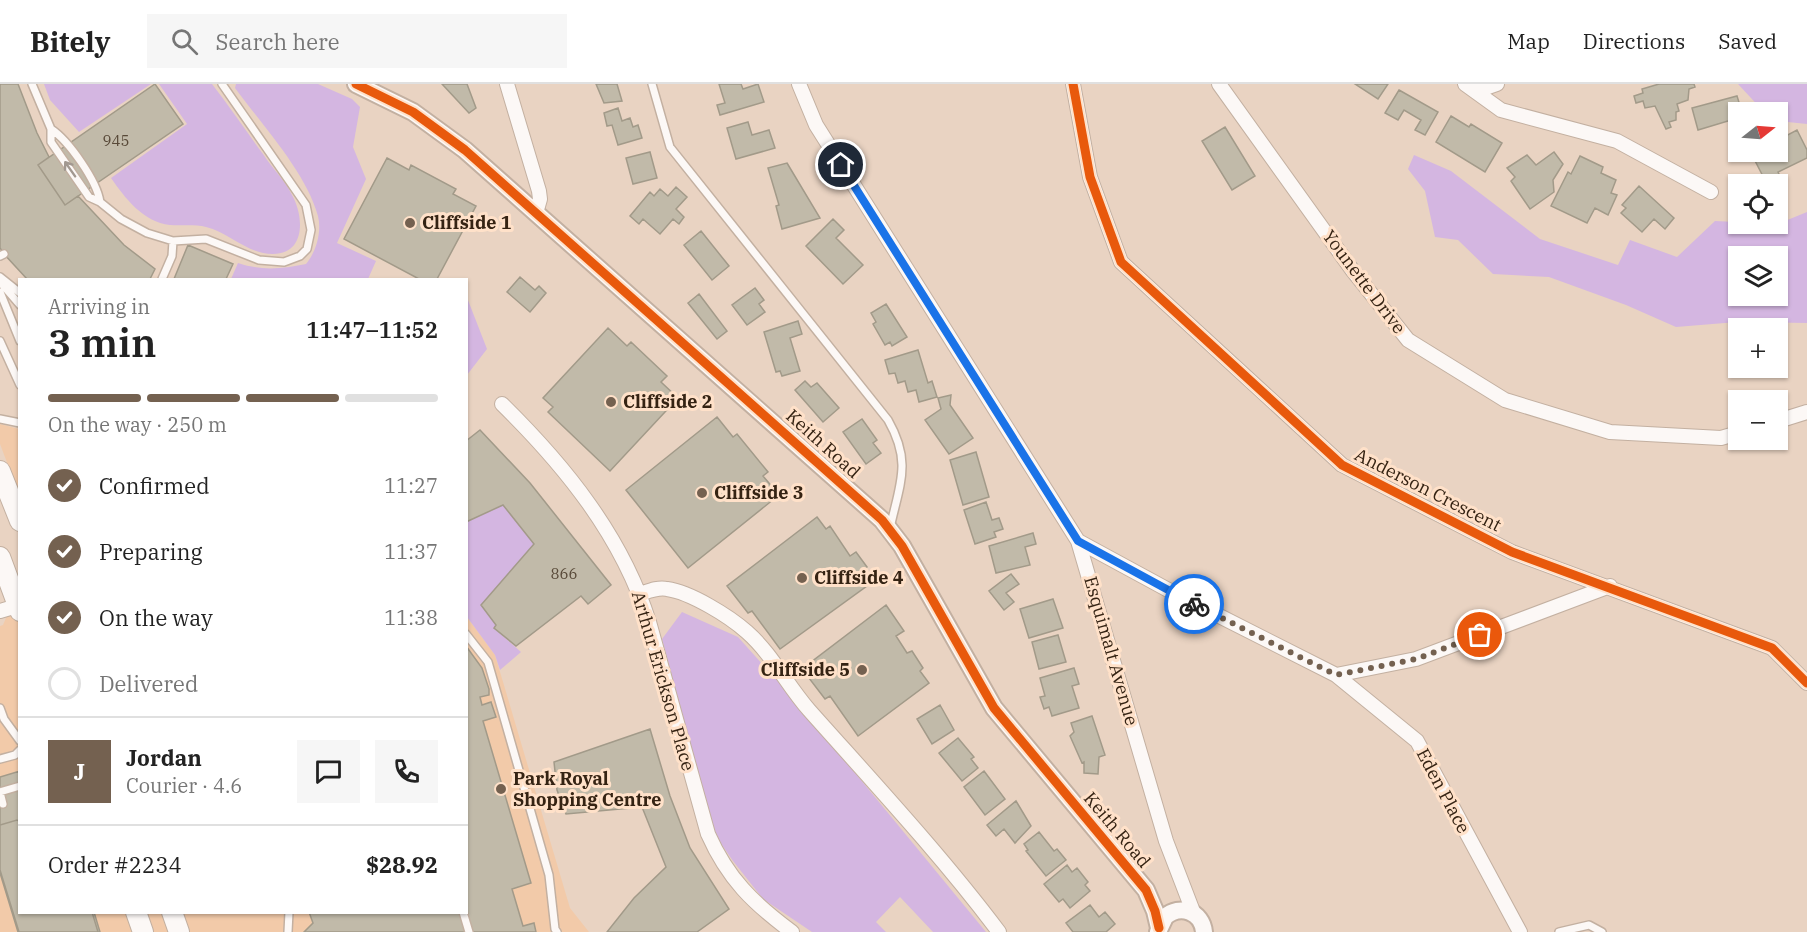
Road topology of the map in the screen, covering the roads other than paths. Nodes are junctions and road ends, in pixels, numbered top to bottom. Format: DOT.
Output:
graph roads {
  1 [pos="32,84"];
  2 [pos="356,84"];
  3 [pos="507,84"];
  4 [pos="652,84"];
  5 [pos="799,84"];
  6 [pos="1073,84"];
  7 [pos="1219,84"];
  8 [pos="1497,84"];
  9 [pos="226,86"];
  10 [pos="1471,87"];
  11 [pos="51,129"];
  12 [pos="1711,192"];
  13 [pos="100,202"];
  14 [pos="536,213"];
  15 [pos="173,241"];
  16 [pos="0,277"];
  17 [pos="162,278"];
  18 [pos="0,282"];
  19 [pos="18,291"];
  20 [pos="0,292"];
  21 [pos="18,303"];
  22 [pos="18,336"];
  23 [pos="0,341"];
  24 [pos="18,381"];
  25 [pos="502,404"];
  26 [pos="1807,412"];
  27 [pos="1788,418"];
  28 [pos="0,419"];
  29 [pos="18,423"];
  30 [pos="1728,436"];
  31 [pos="0,471"];
  32 [pos="18,516"];
  33 [pos="889,529"];
  34 [pos="1078,541"];
  35 [pos="0,557"];
  36 [pos="9,580"];
  37 [pos="1610,586"];
  38 [pos="640,594"];
  39 [pos="14,608"];
  40 [pos="468,637"];
  41 [pos="1336,675"];
  42 [pos="1807,683"];
  43 [pos="0,708"];
  44 [pos="18,738"];
  45 [pos="18,752"];
  46 [pos="0,759"];
  47 [pos="18,787"];
  48 [pos="3,804"];
  49 [pos="1173,861"];
  50 [pos="1146,890"];
  51 [pos="1176,910"];
  52 [pos="137,914"];
  53 [pos="173,914"];
  54 [pos="289,914"];
  55 [pos="464,914"];
  56 [pos="1194,914"];
  57 [pos="1159,930"];
  58 [pos="143,932"];
  59 [pos="179,932"];
  60 [pos="288,932"];
  61 [pos="469,932"];
  62 [pos="557,932"];
  63 [pos="792,932"];
  64 [pos="999,932"];
  65 [pos="1204,932"];
  66 [pos="1520,932"];
  67 [pos="1559,932"];
  68 [pos="1602,932"];
  1 -- 11 [label="lane"];
  2 -- 14 [label="street, Keith Road"];
  3 -- 14 [label="street"];
  4 -- 33 [label="lane"];
  5 -- 34 [label="street, Esquimalt Avenue"];
  6 -- 37 [label="street, Anderson Crescent"];
  7 -- 30 [label="street, Younette Drive"];
  8 -- 10 [label="street"];
  9 -- 15 [label="lane"];
  10 -- 12 [label="street"];
  11 -- 13 [label="lane"];
  13 -- 11 [label="lane, one-way"];
  13 -- 15 [label="lane"];
  14 -- 33 [label="street, Keith Road"];
  15 -- 17 [label="lane"];
  16 -- 19 [label="lane"];
  18 -- 21 [label="lane"];
  20 -- 22 [label="lane"];
  23 -- 24 [label="lane"];
  25 -- 38 [label="street, Arthur Erickson Place"];
  26 -- 27 [label="street"];
  28 -- 29 [label="lane"];
  31 -- 32 [label="main road"];
  33 -- 50 [label="street, Keith Road"];
  34 -- 41 [label="street, Eden Place"];
  34 -- 49 [label="street, Esquimalt Avenue"];
  35 -- 36 [label="main road"];
  36 -- 39 [label="main road"];
  37 -- 41 [label="street"];
  37 -- 42 [label="street, Anderson Crescent"];
  38 -- 63 [label="street, Arthur Erickson Place"];
  38 -- 64 [label="street"];
  40 -- 62 [label="lane"];
  41 -- 66 [label="street, Eden Place"];
  43 -- 44 [label="lane"];
  45 -- 46 [label="lane"];
  47 -- 48 [label="lane"];
  49 -- 51 [label="street, Esquimalt Avenue"];
  49 -- 56 [label="street, Esquimalt Avenue"];
  50 -- 51 [label="street, Keith Road"];
  50 -- 57 [label="street, Keith Road"];
  51 -- 56 [label="street"];
  51 -- 57 [label="street"];
  52 -- 58 [label="main road"];
  53 -- 59 [label="main road"];
  54 -- 60 [label="lane"];
  55 -- 61 [label="lane"];
  56 -- 65 [label="street"];
  67 -- 68 [label="lane"];
}
